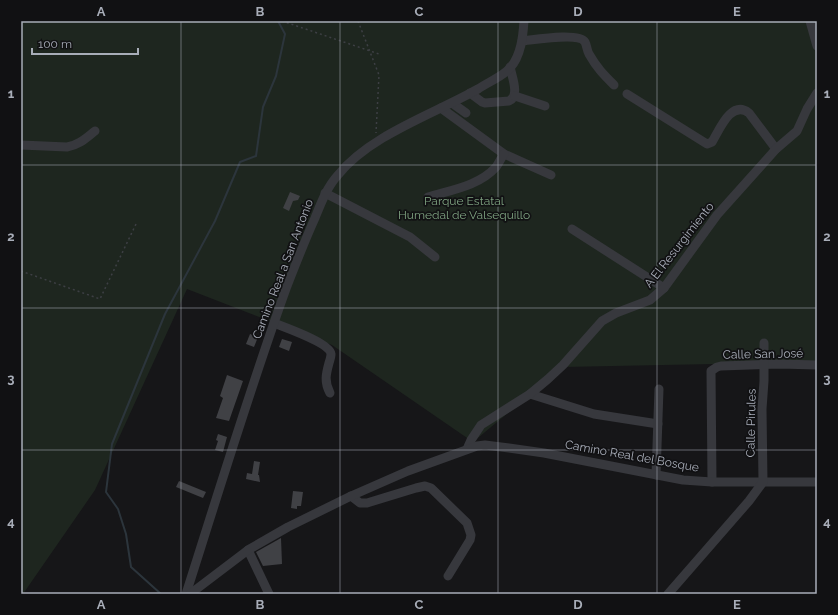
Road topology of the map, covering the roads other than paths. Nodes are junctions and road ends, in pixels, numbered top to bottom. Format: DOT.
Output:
graph roads {
  1 [pos="524,21"];
  2 [pos="810,21"];
  3 [pos="522,41"];
  4 [pos="817,46"];
  5 [pos="510,67"];
  6 [pos="614,85"];
  7 [pos="470,93"];
  8 [pos="817,93"];
  9 [pos="627,94"];
  10 [pos="515,96"];
  11 [pos="452,103"];
  12 [pos="544,106"];
  13 [pos="441,108"];
  14 [pos="466,114"];
  15 [pos="95,131"];
  16 [pos="21,145"];
  17 [pos="776,149"];
  18 [pos="504,154"];
  19 [pos="551,176"];
  20 [pos="325,193"];
  21 [pos="428,198"];
  22 [pos="572,229"];
  23 [pos="435,257"];
  24 [pos="664,288"];
  25 [pos="274,323"];
  26 [pos="764,343"];
  27 [pos="764,365"];
  28 [pos="817,365"];
  29 [pos="659,389"];
  30 [pos="330,393"];
  31 [pos="530,394"];
  32 [pos="658,424"];
  33 [pos="467,449"];
  34 [pos="656,475"];
  35 [pos="712,482"];
  36 [pos="763,482"];
  37 [pos="817,482"];
  38 [pos="351,496"];
  39 [pos="248,550"];
  40 [pos="448,576"];
  41 [pos="186,594"];
  42 [pos="190,594"];
  43 [pos="269,594"];
  44 [pos="668,594"];
  1 -- 3 [label="street, Camino Real a San Antonio"];
  2 -- 4 [label="street"];
  3 -- 5 [label="street, Camino Real a San Antonio"];
  3 -- 6 [label="street"];
  5 -- 7 [label="street, Camino Real a San Antonio"];
  5 -- 10 [label="street"];
  7 -- 10 [label="street"];
  7 -- 11 [label="street, Camino Real a San Antonio"];
  8 -- 17 [label="street, A El Resurgimiento"];
  9 -- 17 [label="street"];
  10 -- 12 [label="street"];
  11 -- 13 [label="street, Camino Real a San Antonio"];
  11 -- 14 [label="street"];
  13 -- 18 [label="street"];
  13 -- 20 [label="street, Camino Real a San Antonio"];
  15 -- 16 [label="street"];
  17 -- 24 [label="street, A El Resurgimiento"];
  18 -- 19 [label="street"];
  18 -- 21 [label="street"];
  20 -- 23 [label="street"];
  20 -- 25 [label="street, Camino Real a San Antonio"];
  22 -- 24 [label="street"];
  24 -- 31 [label="street, A El Resurgimiento"];
  25 -- 30 [label="street"];
  25 -- 41 [label="street, Camino Real a San Antonio"];
  26 -- 27 [label="street, Calle Pirules"];
  27 -- 28 [label="street, Calle San José"];
  27 -- 35 [label="street, Calle San José"];
  27 -- 36 [label="street, Calle Pirules"];
  29 -- 32 [label="street"];
  31 -- 32 [label="street"];
  31 -- 33 [label="street, A El Resurgimiento"];
  32 -- 34 [label="street"];
  33 -- 34 [label="street, Camino Real del Bosque"];
  33 -- 38 [label="street"];
  34 -- 35 [label="street, Camino Real del Bosque"];
  35 -- 36 [label="street, Camino Real del Bosque"];
  36 -- 37 [label="street, Camino Real del Bosque"];
  36 -- 44 [label="street"];
  38 -- 39 [label="street"];
  38 -- 40 [label="street"];
  39 -- 42 [label="street"];
  39 -- 43 [label="street"];
}
